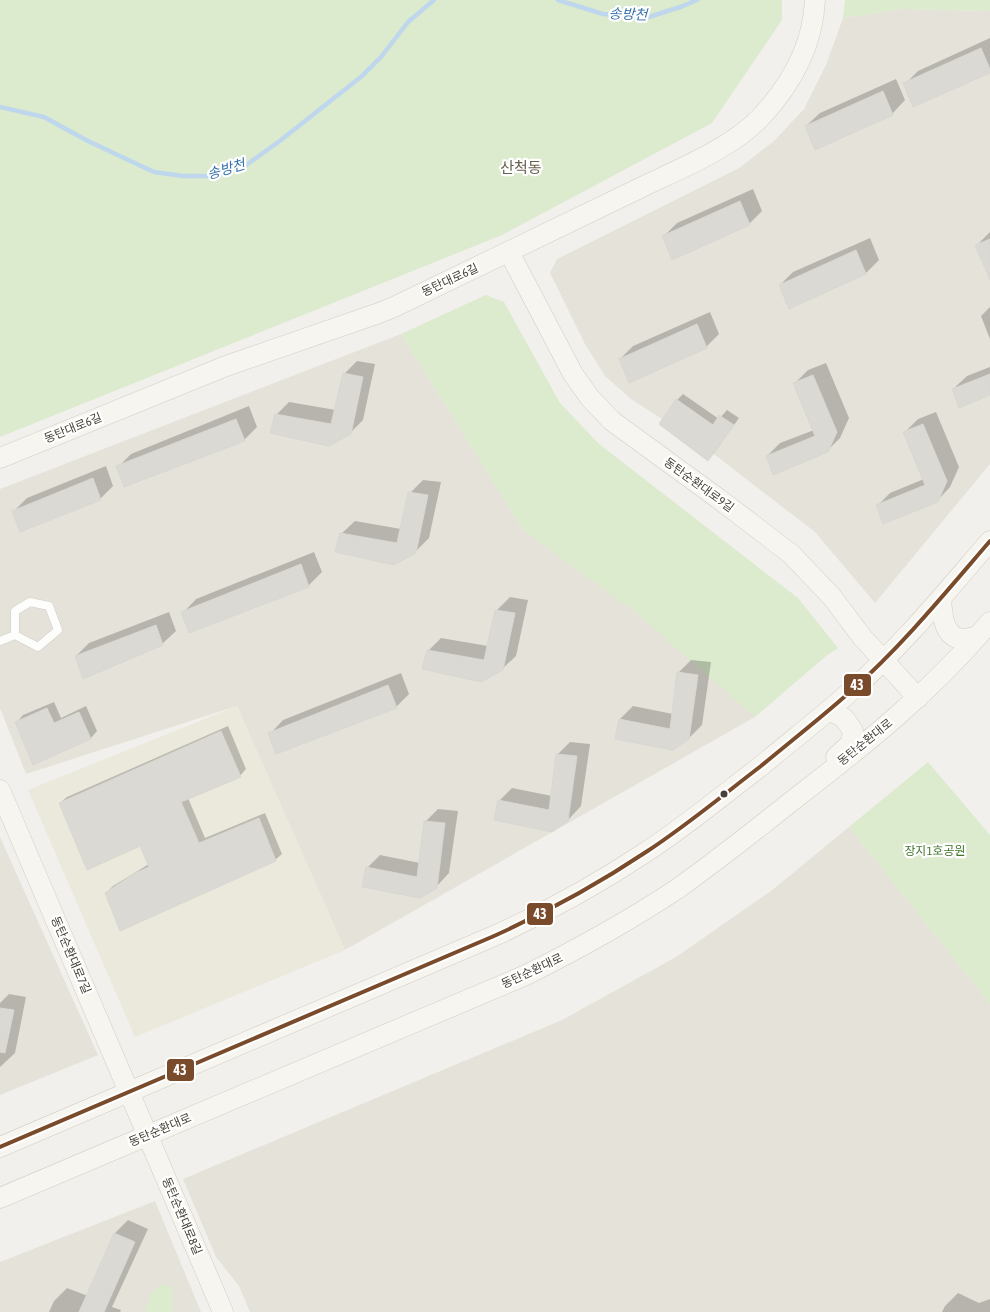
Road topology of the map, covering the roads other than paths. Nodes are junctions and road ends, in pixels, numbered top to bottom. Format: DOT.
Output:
graph roads {
  1 [pos="815,0"];
  2 [pos="510,252"];
  3 [pos="0,458"];
  4 [pos="990,541"];
  5 [pos="941,598"];
  6 [pos="984,629"];
  7 [pos="15,635"];
  8 [pos="0,641"];
  9 [pos="883,660"];
  10 [pos="918,698"];
  11 [pos="829,710"];
  12 [pos="0,790"];
  13 [pos="806,790"];
  14 [pos="130,1092"];
  15 [pos="145,1128"];
  16 [pos="0,1147"];
  17 [pos="0,1198"];
  18 [pos="223,1312"];
  1 -- 2 [label="main road, 동탄대로6길"];
  2 -- 3 [label="main road, 동탄대로6길"];
  2 -- 9 [label="main road, 동탄순환대로9길"];
  4 -- 5 [label="main road"];
  5 -- 6 [label="main road"];
  5 -- 9 [label="main road"];
  6 -- 10 [label="main road, 동탄순환대로"];
  7 -- 7 [label="lane"];
  7 -- 8 [label="lane"];
  9 -- 10 [label="main road, 동탄순환대로9길"];
  9 -- 11 [label="main road"];
  10 -- 13 [label="main road, 동탄순환대로"];
  11 -- 13 [label="main road"];
  11 -- 14 [label="main road"];
  12 -- 14 [label="main road, 동탄순환대로7길"];
  13 -- 15 [label="main road, 동탄순환대로"];
  14 -- 15 [label="main road, 동탄순환대로7길"];
  14 -- 16 [label="main road"];
  15 -- 17 [label="main road, 동탄순환대로"];
  15 -- 18 [label="main road, 동탄순환대로8길"];
}
